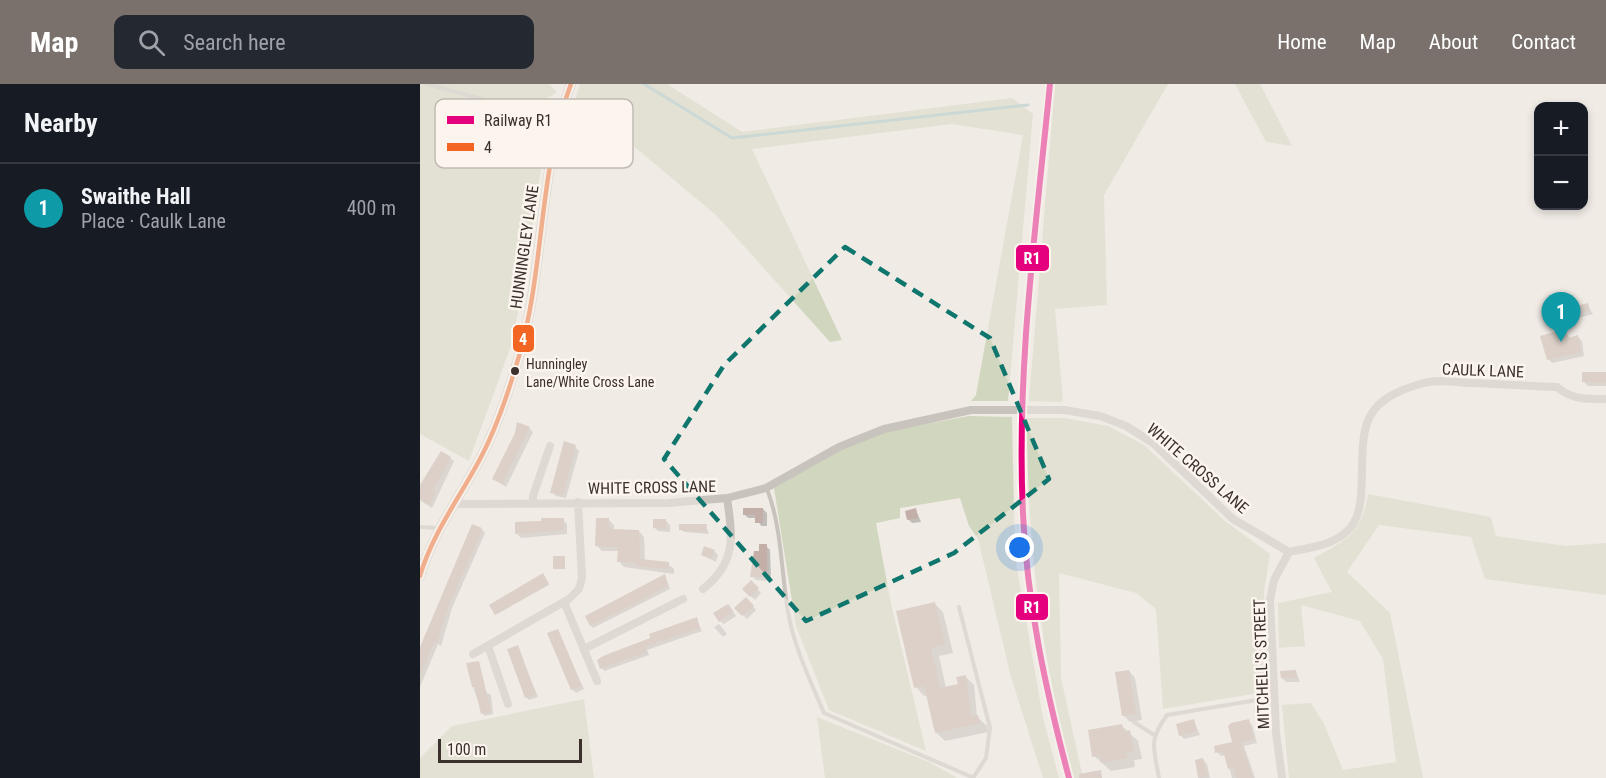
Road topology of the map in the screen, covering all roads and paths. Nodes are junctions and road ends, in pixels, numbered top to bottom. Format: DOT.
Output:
graph roads {
  1 [pos="427,84"];
  2 [pos="571,84"];
  3 [pos="482,99"];
  4 [pos="565,99"];
  5 [pos="552,168"];
  6 [pos="1606,399"];
  7 [pos="550,446"];
  8 [pos="766,488"];
  9 [pos="727,498"];
  10 [pos="578,502"];
  11 [pos="456,504"];
  12 [pos="533,504"];
  13 [pos="420,527"];
  14 [pos="441,528"];
  15 [pos="1289,552"];
  16 [pos="420,576"];
  17 [pos="703,589"];
  18 [pos="683,599"];
  19 [pos="564,602"];
  20 [pos="959,607"];
  21 [pos="488,646"];
  22 [pos="584,649"];
  23 [pos="474,654"];
  24 [pos="597,681"];
  25 [pos="1275,697"];
  26 [pos="508,704"];
  27 [pos="1134,722"];
  28 [pos="1154,735"];
  29 [pos="973,778"];
  30 [pos="1159,778"];
  31 [pos="1282,778"];
  1 -- 3 [label="lane"];
  2 -- 4 [label="main road, HUNNINGLEY LANE"];
  5 -- 11 [label="main road, HUNNINGLEY LANE"];
  6 -- 15 [label="street, CAULK LANE"];
  7 -- 12 [label="street"];
  8 -- 9 [label="street, WHITE CROSS LANE"];
  8 -- 15 [label="street, WHITE CROSS LANE, bridge"];
  8 -- 29 [label="lane"];
  9 -- 10 [label="street, WHITE CROSS LANE"];
  9 -- 17 [label="street"];
  10 -- 12 [label="street, WHITE CROSS LANE"];
  10 -- 19 [label="street"];
  11 -- 12 [label="street, WHITE CROSS LANE"];
  11 -- 14 [label="main road, HUNNINGLEY LANE"];
  13 -- 14 [label="lane"];
  14 -- 16 [label="main road, HUNNINGLEY LANE"];
  15 -- 25 [label="street, MITCHELL'S STREET"];
  18 -- 22 [label="street"];
  19 -- 21 [label="street"];
  19 -- 22 [label="street"];
  20 -- 29 [label="lane"];
  21 -- 23 [label="street"];
  21 -- 26 [label="street"];
  22 -- 24 [label="street"];
  25 -- 28 [label="lane"];
  25 -- 31 [label="street, MITCHELL'S STREET"];
  27 -- 28 [label="lane"];
  28 -- 30 [label="lane"];
}
